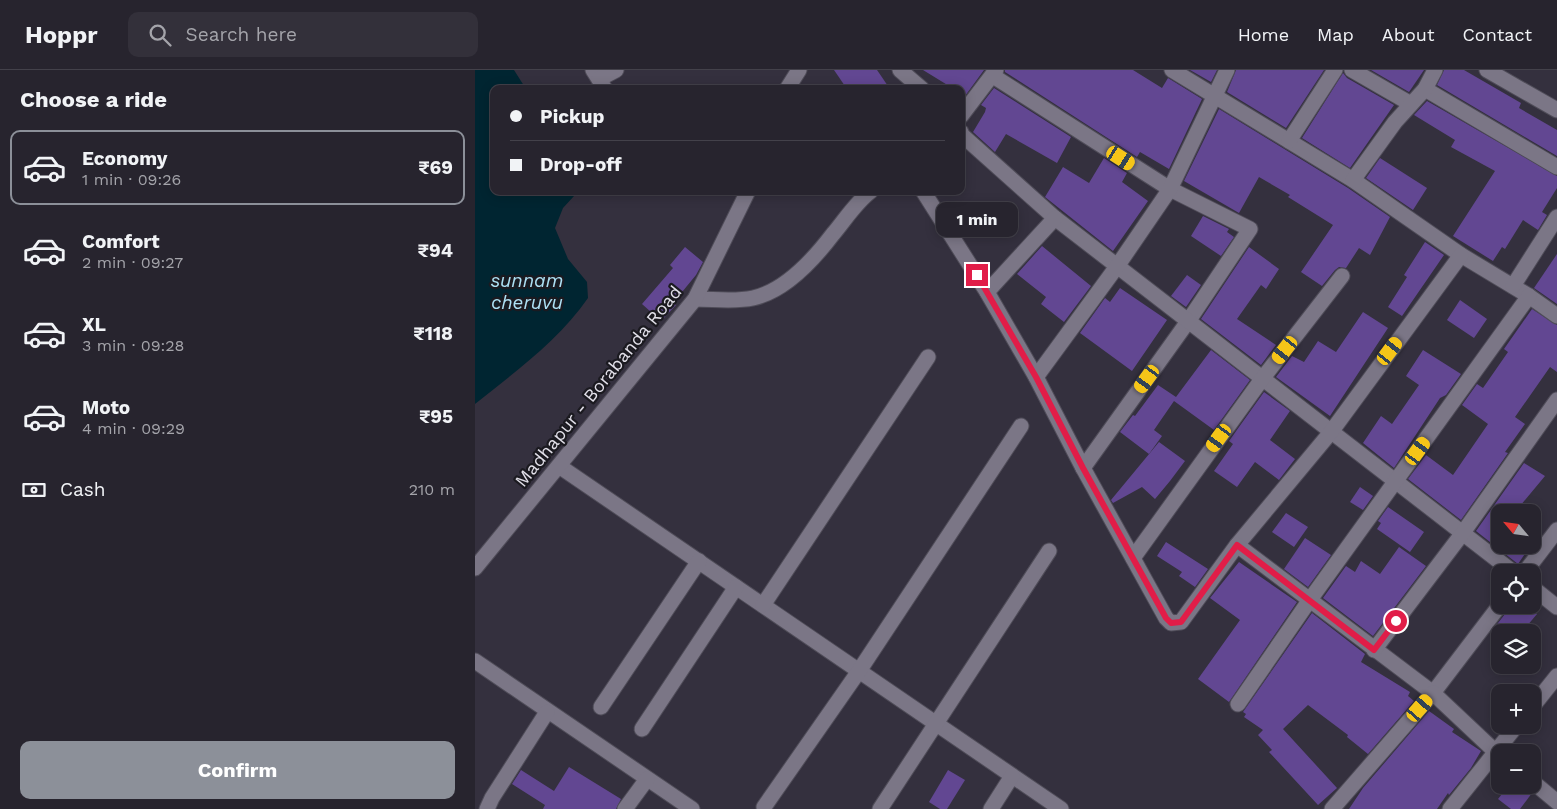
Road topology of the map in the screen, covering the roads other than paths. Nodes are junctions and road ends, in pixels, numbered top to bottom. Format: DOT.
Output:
graph roads {
  1 [pos="616,70"];
  2 [pos="799,70"];
  3 [pos="900,70"];
  4 [pos="1172,70"];
  5 [pos="1227,70"];
  6 [pos="1335,70"];
  7 [pos="1352,70"];
  8 [pos="1435,70"];
  9 [pos="1487,70"];
  10 [pos="995,73"];
  11 [pos="599,79"];
  12 [pos="790,85"];
  13 [pos="917,85"];
  14 [pos="1425,88"];
  15 [pos="1214,94"];
  16 [pos="1411,104"];
  17 [pos="1557,110"];
  18 [pos="965,111"];
  19 [pos="965,138"];
  20 [pos="1289,141"];
  21 [pos="1557,167"];
  22 [pos="1353,180"];
  23 [pos="1170,189"];
  24 [pos="746,195"];
  25 [pos="867,195"];
  26 [pos="926,195"];
  27 [pos="1557,217"];
  28 [pos="1055,218"];
  29 [pos="1461,255"];
  30 [pos="1118,265"];
  31 [pos="1342,276"];
  32 [pos="1513,286"];
  33 [pos="987,292"];
  34 [pos="696,295"];
  35 [pos="1529,296"];
  36 [pos="1557,316"];
  37 [pos="1189,320"];
  38 [pos="928,357"];
  39 [pos="1036,377"];
  40 [pos="1262,379"];
  41 [pos="1557,400"];
  42 [pos="1021,426"];
  43 [pos="1331,432"];
  44 [pos="559,466"];
  45 [pos="1083,468"];
  46 [pos="1395,482"];
  47 [pos="1557,530"];
  48 [pos="1462,534"];
  49 [pos="1237,545"];
  50 [pos="1049,551"];
  51 [pos="1133,558"];
  52 [pos="699,561"];
  53 [pos="1502,564"];
  54 [pos="1531,564"];
  55 [pos="475,568"];
  56 [pos="736,587"];
  57 [pos="1541,594"];
  58 [pos="1309,601"];
  59 [pos="763,605"];
  60 [pos="1557,607"];
  61 [pos="1493,614"];
  62 [pos="1374,650"];
  63 [pos="475,661"];
  64 [pos="859,671"];
  65 [pos="1557,676"];
  66 [pos="1433,693"];
  67 [pos="1541,696"];
  68 [pos="1238,704"];
  69 [pos="601,707"];
  70 [pos="547,712"];
  71 [pos="935,723"];
  72 [pos="643,729"];
  73 [pos="1491,747"];
  74 [pos="1491,762"];
  75 [pos="1012,776"];
  76 [pos="647,779"];
  77 [pos="1541,789"];
  78 [pos="1557,802"];
  79 [pos="764,807"];
  80 [pos="487,809"];
  81 [pos="625,809"];
  82 [pos="692,809"];
  83 [pos="880,809"];
  84 [pos="991,809"];
  85 [pos="1061,809"];
  86 [pos="1332,809"];
  87 [pos="1450,809"];
  1 -- 11 [label="street"];
  2 -- 12 [label="street"];
  3 -- 13 [label="street"];
  4 -- 15 [label="street"];
  5 -- 15 [label="street"];
  6 -- 20 [label="street"];
  7 -- 16 [label="street"];
  8 -- 14 [label="street"];
  9 -- 17 [label="street"];
  10 -- 18 [label="street"];
  10 -- 23 [label="street"];
  14 -- 16 [label="street"];
  14 -- 21 [label="street"];
  15 -- 20 [label="street"];
  15 -- 23 [label="street"];
  16 -- 22 [label="street"];
  19 -- 28 [label="street"];
  20 -- 22 [label="street"];
  22 -- 29 [label="street"];
  23 -- 30 [label="street"];
  23 -- 37 [label="street"];
  24 -- 34 [label="street, Madhapur - Borabanda Road"];
  25 -- 34 [label="street"];
  26 -- 33 [label="street"];
  27 -- 32 [label="street"];
  28 -- 30 [label="street"];
  28 -- 33 [label="street"];
  29 -- 32 [label="street"];
  29 -- 43 [label="street"];
  30 -- 37 [label="street"];
  30 -- 39 [label="street"];
  31 -- 40 [label="street"];
  32 -- 35 [label="street"];
  33 -- 39 [label="street"];
  34 -- 44 [label="street, Madhapur - Borabanda Road"];
  35 -- 36 [label="street"];
  35 -- 46 [label="street"];
  37 -- 40 [label="street"];
  37 -- 45 [label="street"];
  38 -- 59 [label="street"];
  39 -- 45 [label="street"];
  40 -- 43 [label="street"];
  40 -- 51 [label="street"];
  41 -- 48 [label="street"];
  42 -- 64 [label="street"];
  43 -- 46 [label="street"];
  43 -- 49 [label="street"];
  44 -- 52 [label="street"];
  44 -- 55 [label="street, Madhapur - Borabanda Road"];
  45 -- 51 [label="street"];
  46 -- 48 [label="street"];
  46 -- 58 [label="street"];
  47 -- 54 [label="street"];
  48 -- 53 [label="street"];
  48 -- 62 [label="street"];
  49 -- 51 [label="street"];
  49 -- 58 [label="street"];
  50 -- 71 [label="street"];
  52 -- 56 [label="street"];
  52 -- 69 [label="street"];
  56 -- 59 [label="street"];
  56 -- 72 [label="street"];
  57 -- 60 [label="street"];
  58 -- 62 [label="street"];
  58 -- 68 [label="street"];
  59 -- 64 [label="street"];
  61 -- 66 [label="street"];
  62 -- 66 [label="street"];
  63 -- 70 [label="street"];
  64 -- 71 [label="street"];
  64 -- 79 [label="street"];
  65 -- 67 [label="street"];
  66 -- 73 [label="street"];
  66 -- 86 [label="street"];
  70 -- 76 [label="street"];
  70 -- 80 [label="street"];
  71 -- 75 [label="street"];
  71 -- 83 [label="street"];
  74 -- 87 [label="street"];
  75 -- 84 [label="street"];
  75 -- 85 [label="street"];
  76 -- 81 [label="street"];
  76 -- 82 [label="street"];
  77 -- 78 [label="street"];
}
